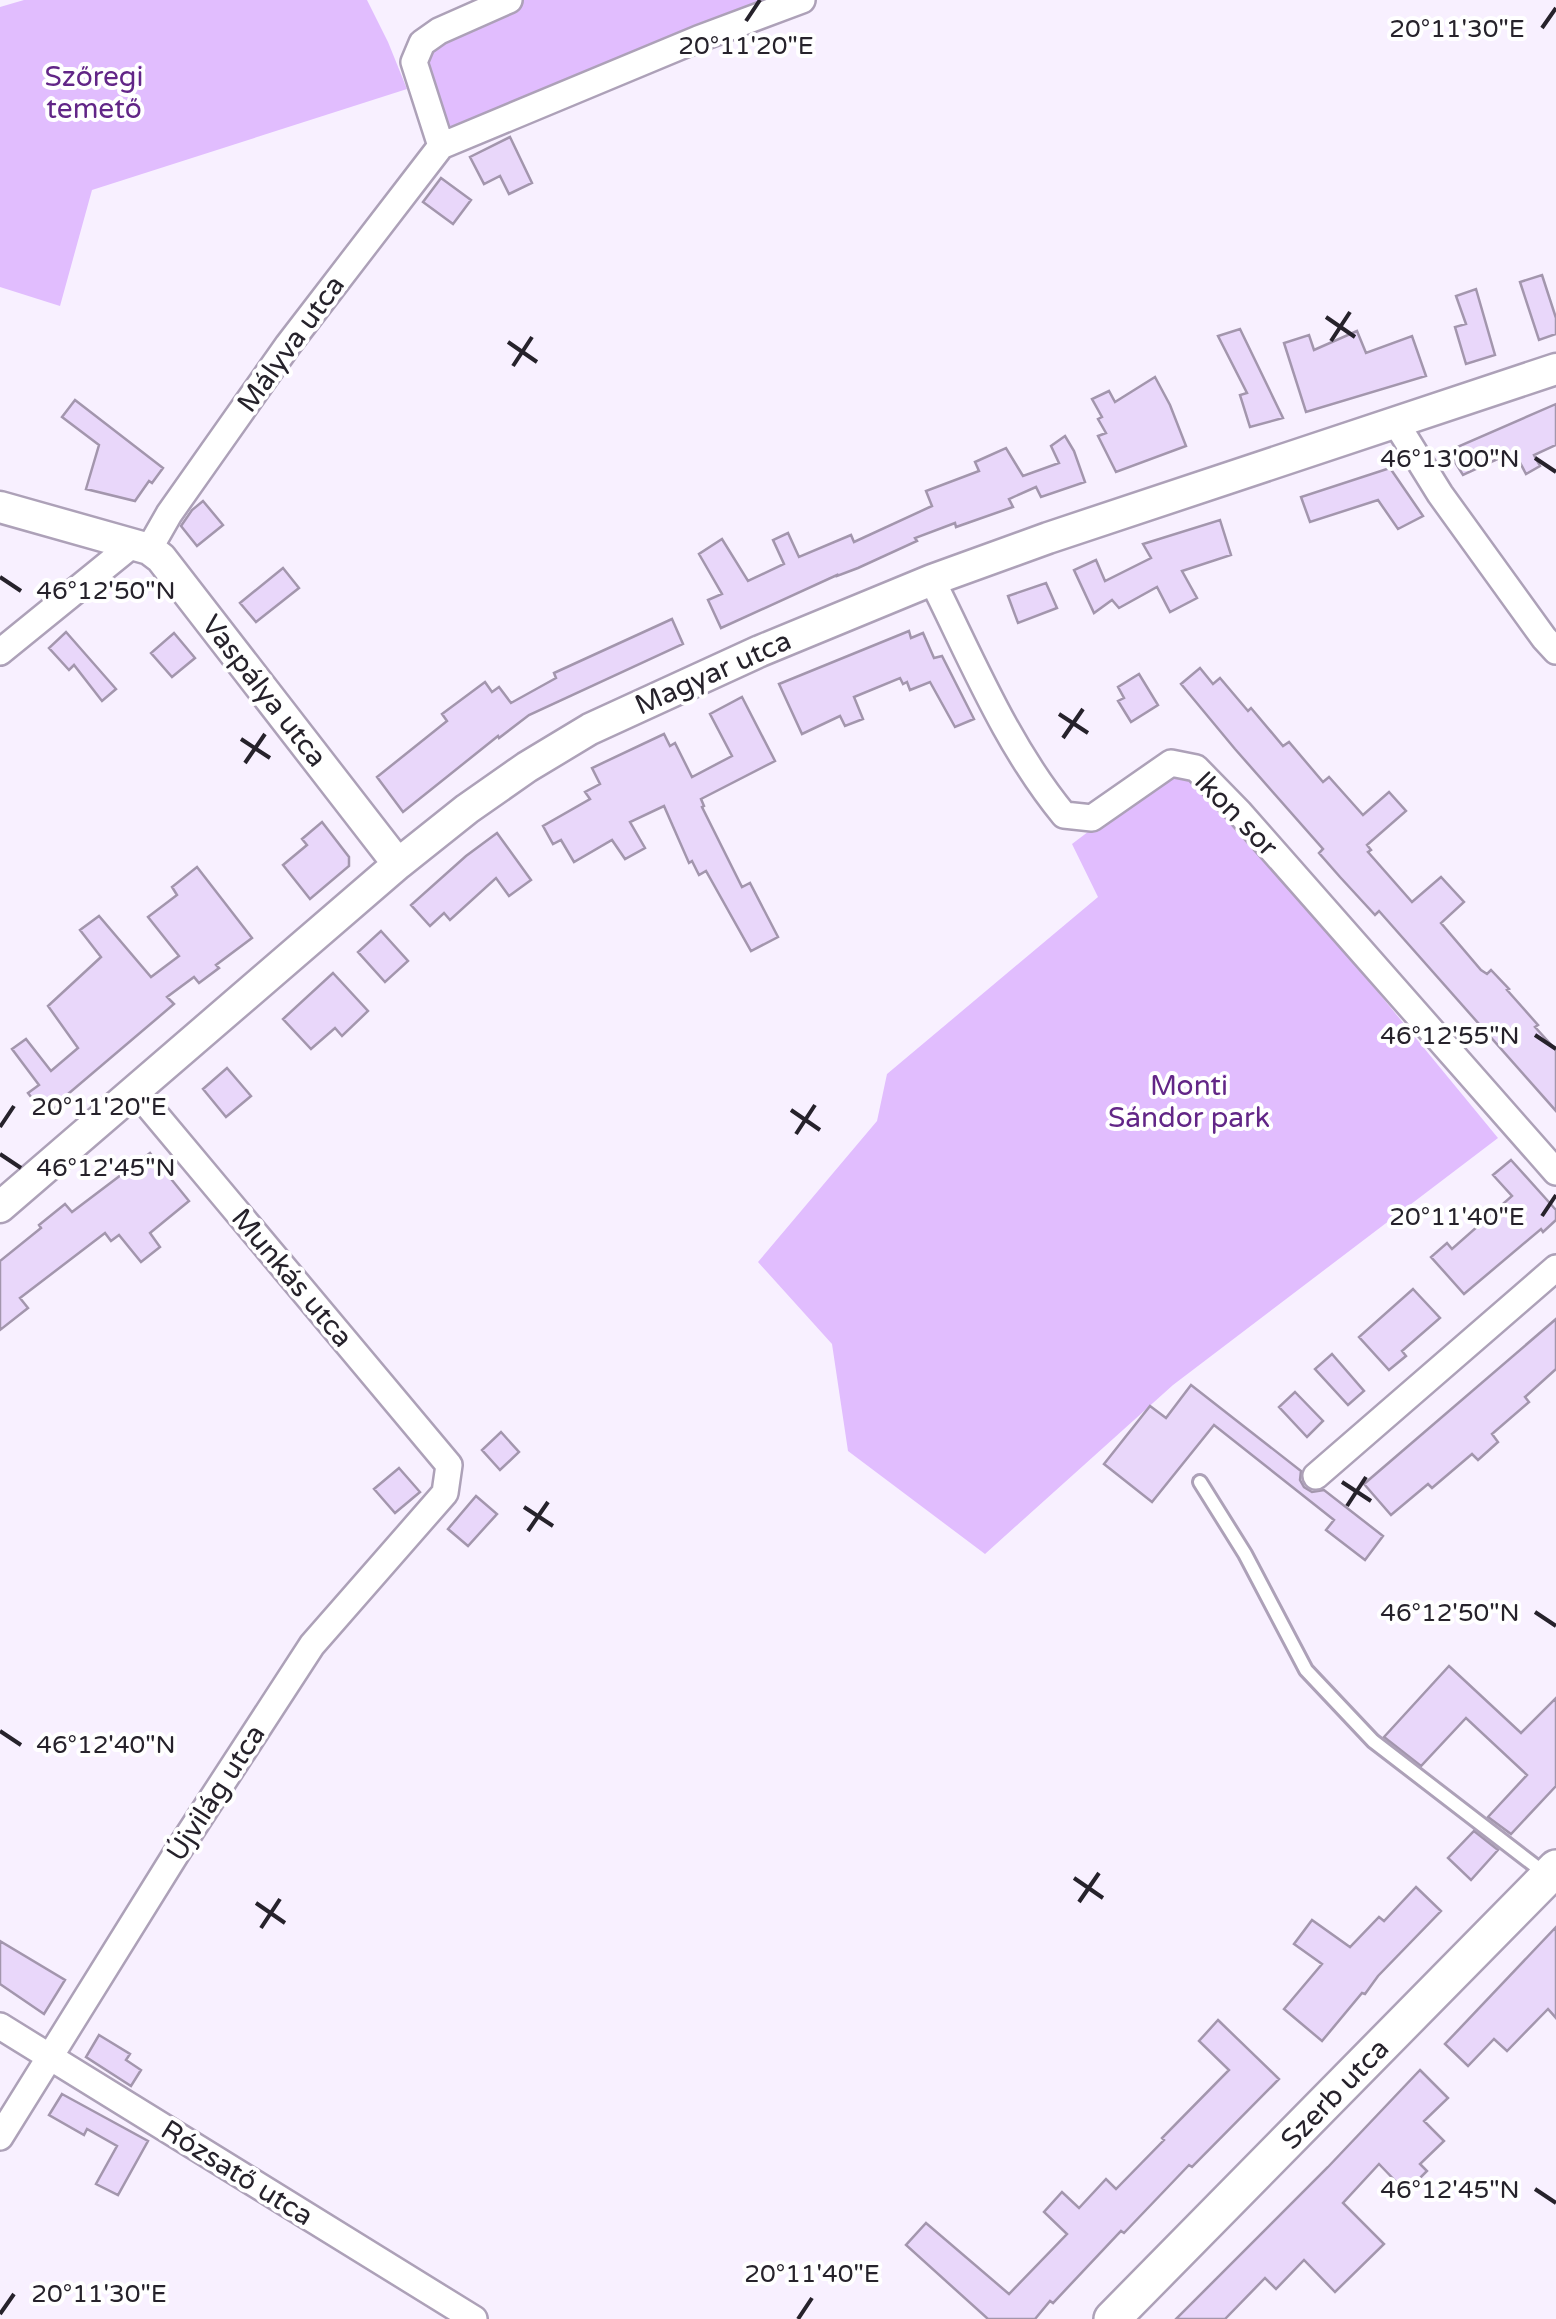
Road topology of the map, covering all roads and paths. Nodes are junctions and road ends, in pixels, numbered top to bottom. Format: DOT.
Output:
graph roads {
  1 [pos="509,0"];
  2 [pos="802,0"];
  3 [pos="442,146"];
  4 [pos="1556,368"];
  5 [pos="1396,423"];
  6 [pos="0,507"];
  7 [pos="141,546"];
  8 [pos="932,580"];
  9 [pos="1556,650"];
  10 [pos="0,652"];
  11 [pos="398,864"];
  12 [pos="135,1090"];
  13 [pos="1556,1172"];
  14 [pos="0,1207"];
  15 [pos="1556,1268"];
  16 [pos="449,1466"];
  17 [pos="1316,1476"];
  18 [pos="1200,1482"];
  19 [pos="1552,1872"];
  20 [pos="0,2026"];
  21 [pos="49,2056"];
  22 [pos="0,2136"];
  23 [pos="474,2319"];
  24 [pos="1112,2319"];
  1 -- 3 [label="street"];
  2 -- 3 [label="street, Mályva utca"];
  3 -- 7 [label="street, Mályva utca"];
  4 -- 5 [label="street, Magyar utca"];
  5 -- 8 [label="street, Magyar utca"];
  5 -- 9 [label="street"];
  6 -- 7 [label="street"];
  7 -- 10 [label="street, Mályva utca"];
  7 -- 11 [label="street, Vaspálya utca"];
  8 -- 11 [label="street, Magyar utca"];
  8 -- 13 [label="street, Ikon sor"];
  11 -- 12 [label="street, Magyar utca"];
  12 -- 14 [label="street, Magyar utca"];
  12 -- 16 [label="street, Munkás utca"];
  15 -- 17 [label="street"];
  16 -- 21 [label="street, Újvilág utca"];
  18 -- 19 [label="lane"];
  19 -- 24 [label="main road, Szerb utca"];
  20 -- 21 [label="street, Rózsatő utca"];
  21 -- 22 [label="street, Újvilág utca"];
  21 -- 23 [label="street, Rózsatő utca"];
}
